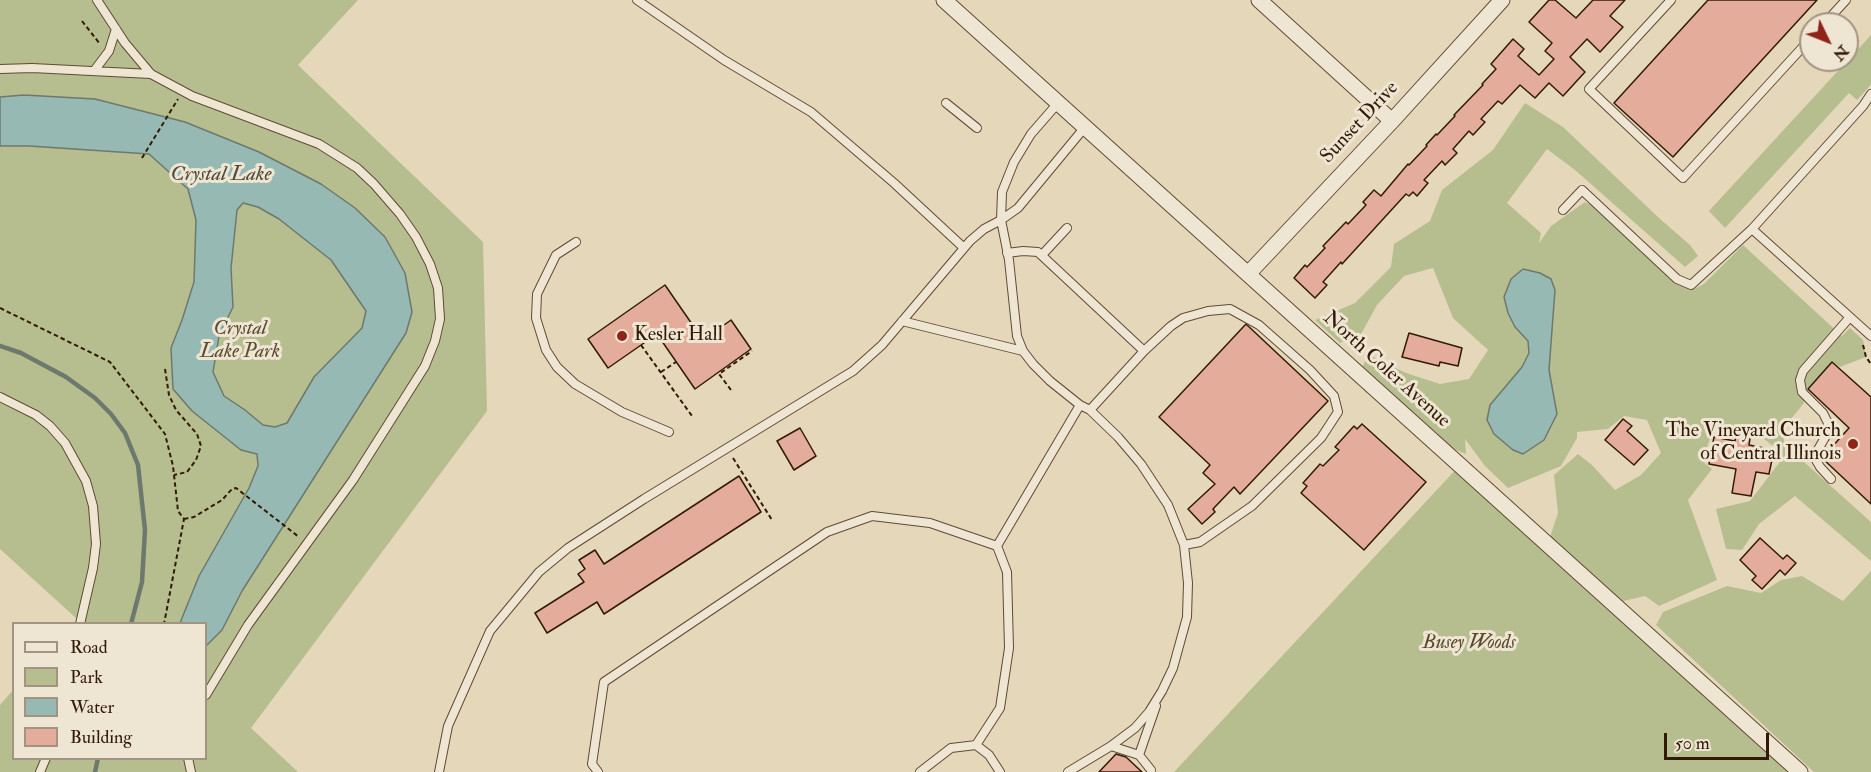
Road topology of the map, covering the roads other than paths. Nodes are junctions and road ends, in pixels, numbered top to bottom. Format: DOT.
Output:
graph roads {
  1 [pos="97,0"];
  2 [pos="637,0"];
  3 [pos="944,0"];
  4 [pos="1259,0"];
  5 [pos="1502,0"];
  6 [pos="1671,0"];
  7 [pos="1846,0"];
  8 [pos="1835,12"];
  9 [pos="116,29"];
  10 [pos="1799,51"];
  11 [pos="0,69"];
  12 [pos="94,71"];
  13 [pos="151,74"];
  14 [pos="1871,94"];
  15 [pos="946,103"];
  16 [pos="1058,103"];
  17 [pos="1392,121"];
  18 [pos="1085,127"];
  19 [pos="976,128"];
  20 [pos="1563,210"];
  21 [pos="1001,220"];
  22 [pos="1067,228"];
  23 [pos="1752,229"];
  24 [pos="576,242"];
  25 [pos="964,248"];
  26 [pos="1007,253"];
  27 [pos="1042,255"];
  28 [pos="1248,274"];
  29 [pos="1850,317"];
  30 [pos="902,321"];
  31 [pos="1871,336"];
  32 [pos="1023,351"];
  33 [pos="1144,351"];
  34 [pos="0,397"];
  35 [pos="1080,405"];
  36 [pos="1090,410"];
  37 [pos="669,432"];
  38 [pos="1831,479"];
  39 [pos="1184,545"];
  40 [pos="997,546"];
  41 [pos="80,622"];
  42 [pos="1162,691"];
  43 [pos="207,693"];
  44 [pos="976,745"];
  45 [pos="1111,746"];
  46 [pos="1139,755"];
  47 [pos="1151,770"];
  48 [pos="439,772"];
  49 [pos="598,772"];
  50 [pos="920,772"];
  51 [pos="1000,772"];
  52 [pos="1068,772"];
  53 [pos="1800,772"];
  1 -- 9 [label="lane"];
  2 -- 25 [label="lane"];
  3 -- 16 [label="street, North Coler Avenue"];
  4 -- 17 [label="street"];
  5 -- 17 [label="street, Sunset Drive"];
  6 -- 10 [label="lane"];
  7 -- 8 [label="lane"];
  9 -- 12 [label="lane"];
  9 -- 13 [label="lane"];
  11 -- 12 [label="lane"];
  12 -- 13 [label="lane"];
  13 -- 43 [label="lane"];
  14 -- 23 [label="lane"];
  15 -- 19 [label="lane"];
  16 -- 18 [label="street, North Coler Avenue"];
  16 -- 21 [label="lane"];
  17 -- 28 [label="street, Sunset Drive"];
  18 -- 21 [label="lane"];
  18 -- 28 [label="street, North Coler Avenue"];
  20 -- 23 [label="lane"];
  21 -- 25 [label="lane"];
  21 -- 26 [label="lane"];
  22 -- 27 [label="lane"];
  23 -- 29 [label="lane"];
  24 -- 37 [label="lane"];
  25 -- 30 [label="lane"];
  26 -- 27 [label="lane"];
  26 -- 32 [label="lane"];
  27 -- 33 [label="lane"];
  28 -- 53 [label="street, North Coler Avenue"];
  29 -- 31 [label="lane"];
  29 -- 38 [label="lane"];
  30 -- 32 [label="lane"];
  30 -- 48 [label="lane"];
  32 -- 35 [label="lane"];
  33 -- 36 [label="lane"];
  33 -- 39 [label="lane"];
  34 -- 41 [label="lane"];
  35 -- 36 [label="lane"];
  35 -- 40 [label="lane"];
  36 -- 39 [label="lane"];
  39 -- 42 [label="lane"];
  40 -- 44 [label="lane"];
  40 -- 49 [label="lane"];
  42 -- 45 [label="lane"];
  42 -- 46 [label="lane"];
  44 -- 50 [label="lane"];
  44 -- 51 [label="lane"];
  45 -- 46 [label="lane"];
  45 -- 52 [label="lane"];
  46 -- 47 [label="lane"];
}
